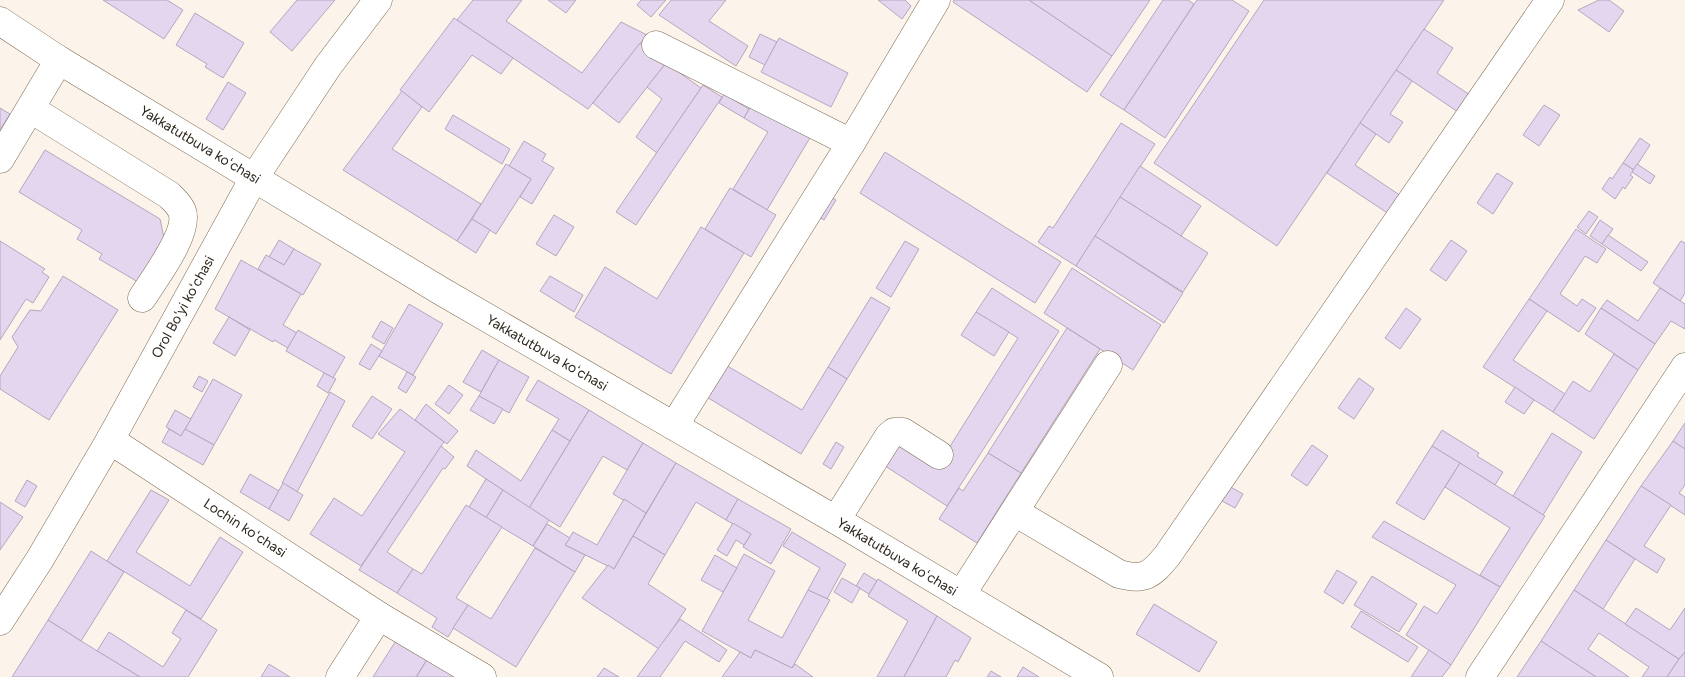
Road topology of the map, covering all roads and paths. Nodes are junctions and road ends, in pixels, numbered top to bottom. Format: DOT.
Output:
graph roads {
  1 [pos="378,0"];
  2 [pos="936,0"];
  3 [pos="1550,0"];
  4 [pos="0,21"];
  5 [pos="656,45"];
  6 [pos="59,60"];
  7 [pos="31,109"];
  8 [pos="851,143"];
  9 [pos="0,159"];
  10 [pos="254,178"];
  11 [pos="142,298"];
  12 [pos="1108,365"];
  13 [pos="1685,367"];
  14 [pos="674,426"];
  15 [pos="110,440"];
  16 [pos="939,455"];
  17 [pos="1015,512"];
  18 [pos="836,520"];
  19 [pos="961,595"];
  20 [pos="379,616"];
  21 [pos="0,621"];
  22 [pos="340,677"];
  23 [pos="482,677"];
  24 [pos="1099,677"];
  25 [pos="1480,677"];
  1 -- 10 [label="street, Orol Boʻyi koʻchasi"];
  2 -- 8 [label="street"];
  3 -- 17 [label="street"];
  4 -- 6 [label="street, Yakkatutbuva koʻchasi"];
  5 -- 8 [label="street"];
  6 -- 7 [label="street"];
  6 -- 10 [label="street, Yakkatutbuva koʻchasi"];
  7 -- 9 [label="street"];
  7 -- 11 [label="street"];
  8 -- 14 [label="street"];
  10 -- 14 [label="street, Yakkatutbuva koʻchasi"];
  10 -- 15 [label="street, Orol Boʻyi koʻchasi"];
  12 -- 17 [label="street"];
  13 -- 25 [label="street"];
  14 -- 18 [label="street, Yakkatutbuva koʻchasi"];
  15 -- 20 [label="street, Lochin koʻchasi"];
  15 -- 21 [label="street, Orol Boʻyi koʻchasi"];
  16 -- 18 [label="street"];
  17 -- 19 [label="street"];
  18 -- 19 [label="street, Yakkatutbuva koʻchasi"];
  19 -- 24 [label="street, Yakkatutbuva koʻchasi"];
  20 -- 22 [label="street"];
  20 -- 23 [label="street, Lochin koʻchasi"];
}
